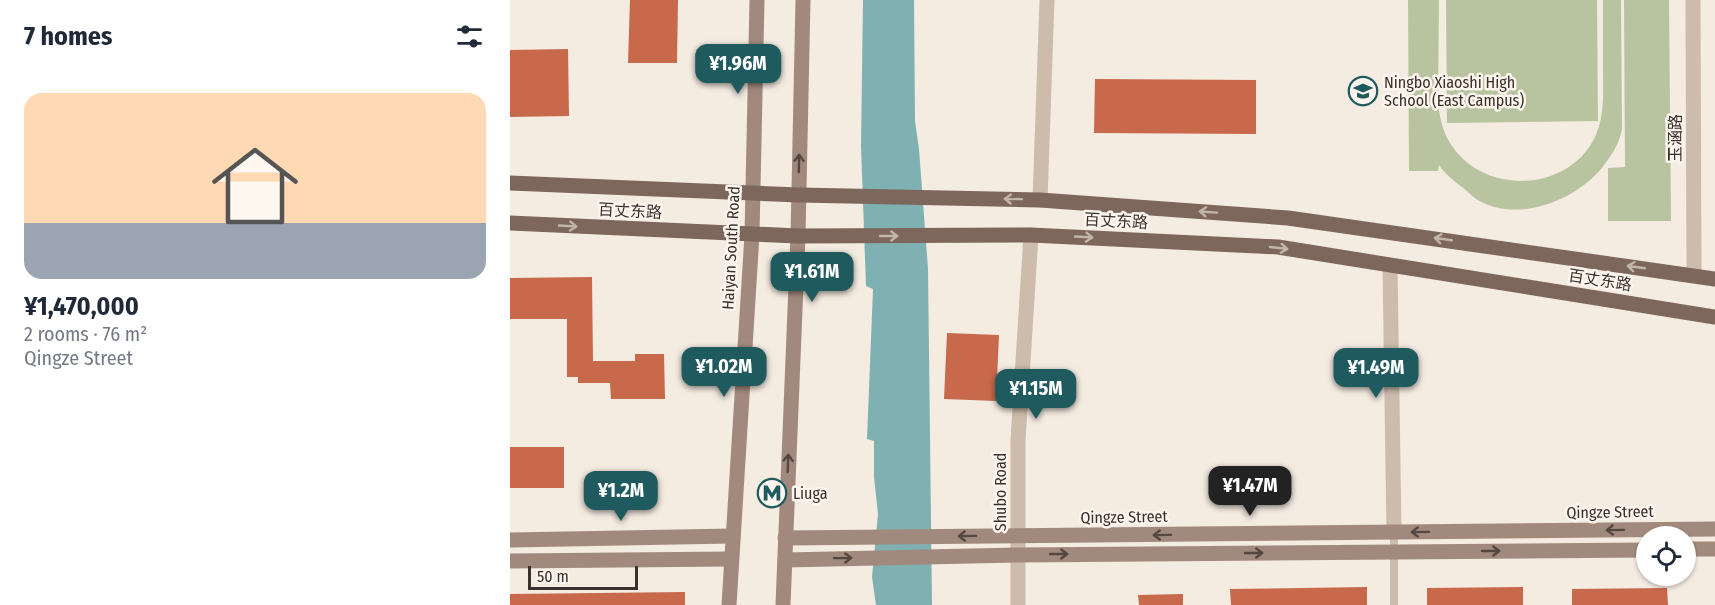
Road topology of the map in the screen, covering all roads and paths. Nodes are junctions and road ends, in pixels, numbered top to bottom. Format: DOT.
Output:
graph roads {
  1 [pos="757,0"];
  2 [pos="802,0"];
  3 [pos="1047,0"];
  4 [pos="1693,0"];
  5 [pos="510,183"];
  6 [pos="752,191"];
  7 [pos="799,195"];
  8 [pos="1040,200"];
  9 [pos="510,223"];
  10 [pos="752,235"];
  11 [pos="1031,235"];
  12 [pos="798,236"];
  13 [pos="1390,266"];
  14 [pos="1694,275"];
  15 [pos="1715,279"];
  16 [pos="1715,317"];
  17 [pos="1715,529"];
  18 [pos="1394,532"];
  19 [pos="732,536"];
  20 [pos="1018,536"];
  21 [pos="785,538"];
  22 [pos="510,540"];
  23 [pos="1696,549"];
  24 [pos="1715,549"];
  25 [pos="1636,550"];
  26 [pos="1394,552"];
  27 [pos="1018,555"];
  28 [pos="730,559"];
  29 [pos="785,560"];
  30 [pos="510,561"];
  31 [pos="729,605"];
  32 [pos="783,605"];
  33 [pos="1018,605"];
  34 [pos="1394,605"];
  1 -- 6 [label="street, Haiyan South Road"];
  7 -- 2 [label="street, one-way"];
  3 -- 8 [label="street"];
  4 -- 14 [label="street, 玉涵路"];
  5 -- 6 [label="main road, 百丈东路"];
  6 -- 7 [label="main road, 百丈东路"];
  6 -- 10 [label="street, Haiyan South Road"];
  8 -- 7 [label="main road, 百丈东路, one-way"];
  7 -- 12 [label="street"];
  14 -- 8 [label="main road, 百丈东路, one-way"];
  9 -- 10 [label="main road, 百丈东路, one-way"];
  10 -- 12 [label="main road, 百丈东路"];
  10 -- 19 [label="street, Haiyan South Road"];
  12 -- 11 [label="main road, 百丈东路, one-way"];
  11 -- 13 [label="main road, 百丈东路, one-way"];
  11 -- 20 [label="street, Shubo Road"];
  21 -- 12 [label="street, one-way"];
  13 -- 16 [label="main road, 百丈东路"];
  13 -- 18 [label="street"];
  14 -- 15 [label="main road, 百丈东路"];
  17 -- 18 [label="street, Qingze Street, one-way"];
  18 -- 20 [label="street, Qingze Street, one-way"];
  18 -- 26 [label="lane"];
  19 -- 22 [label="street"];
  19 -- 28 [label="street, Haiyan South Road"];
  20 -- 21 [label="street, Qingze Street, one-way"];
  20 -- 27 [label="street, Shubo Road"];
  21 -- 29 [label="street"];
  23 -- 24 [label="street"];
  26 -- 25 [label="street, one-way"];
  27 -- 26 [label="street, one-way"];
  26 -- 34 [label="lane"];
  29 -- 27 [label="street, one-way"];
  27 -- 33 [label="street, Shubo Road"];
  28 -- 30 [label="street"];
  28 -- 31 [label="street, Haiyan South Road"];
  29 -- 32 [label="street"];
}
